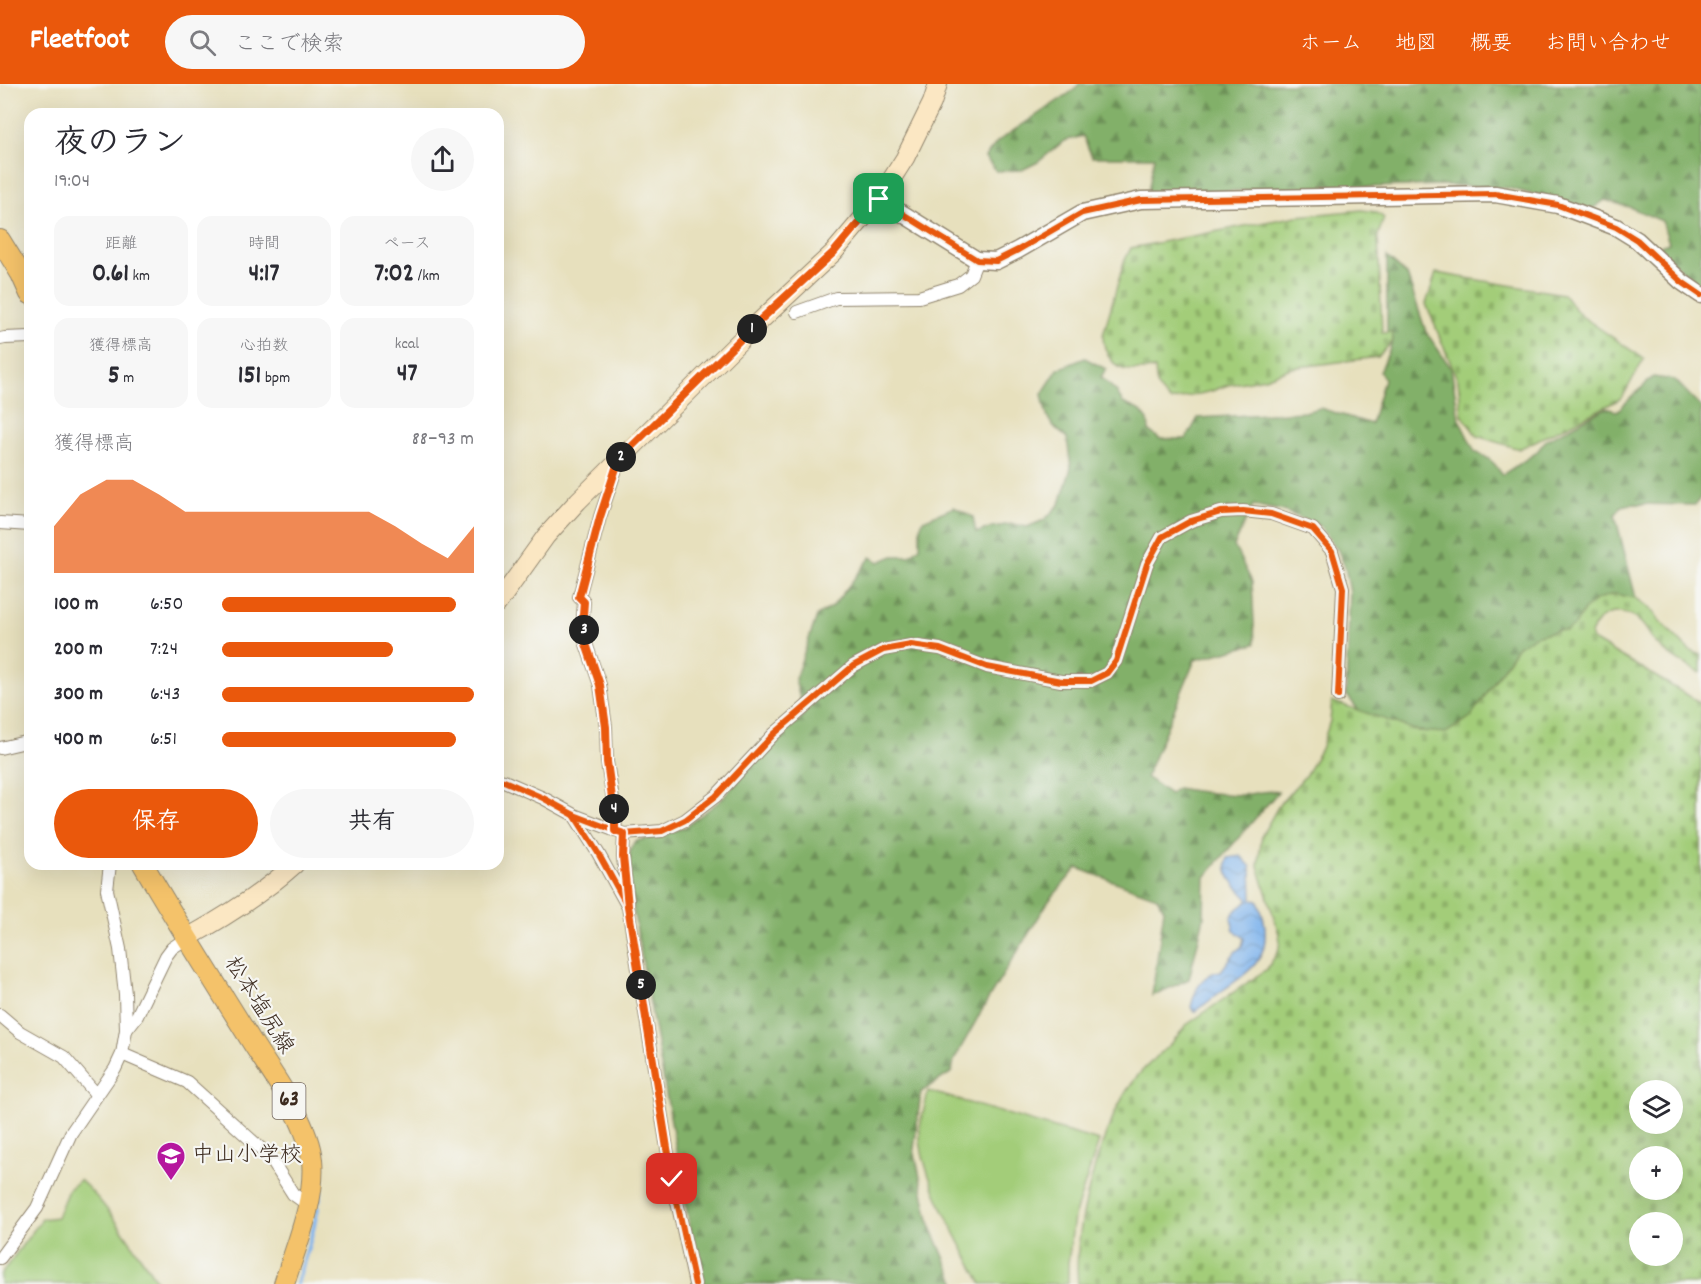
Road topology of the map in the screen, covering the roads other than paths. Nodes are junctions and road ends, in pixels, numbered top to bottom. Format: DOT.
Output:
graph roads {
  1 [pos="938,84"];
  2 [pos="879,199"];
  3 [pos="0,240"];
  4 [pos="977,260"];
  5 [pos="24,281"];
  6 [pos="1701,295"];
  7 [pos="797,312"];
  8 [pos="24,337"];
  9 [pos="0,339"];
  10 [pos="619,459"];
  11 [pos="0,523"];
  12 [pos="24,525"];
  13 [pos="504,595"];
  14 [pos="1338,696"];
  15 [pos="24,742"];
  16 [pos="0,748"];
  17 [pos="504,781"];
  18 [pos="574,815"];
  19 [pos="620,833"];
  20 [pos="109,870"];
  21 [pos="146,870"];
  22 [pos="289,870"];
  23 [pos="628,906"];
  24 [pos="187,938"];
  25 [pos="0,1015"];
  26 [pos="126,1030"];
  27 [pos="122,1054"];
  28 [pos="96,1094"];
  29 [pos="307,1204"];
  30 [pos="0,1258"];
  31 [pos="284,1284"];
  32 [pos="695,1284"];
  1 -- 2 [label="main road"];
  2 -- 4 [label="street"];
  2 -- 10 [label="main road"];
  3 -- 5 [label="main road"];
  4 -- 6 [label="street"];
  4 -- 7 [label="street"];
  8 -- 9 [label="street"];
  10 -- 13 [label="main road"];
  10 -- 19 [label="street"];
  11 -- 12 [label="street"];
  14 -- 19 [label="street"];
  15 -- 16 [label="street"];
  17 -- 18 [label="street"];
  18 -- 19 [label="street"];
  18 -- 23 [label="street"];
  19 -- 23 [label="street"];
  20 -- 26 [label="street"];
  21 -- 24 [label="main road, 松本塩尻線 / 63"];
  22 -- 24 [label="main road"];
  23 -- 32 [label="street"];
  24 -- 26 [label="street"];
  24 -- 29 [label="main road, 松本塩尻線 / 63"];
  25 -- 28 [label="street"];
  26 -- 27 [label="street"];
  27 -- 28 [label="street"];
  27 -- 29 [label="street"];
  28 -- 30 [label="street"];
  29 -- 31 [label="main road, 松本塩尻線 / 63"];
}
